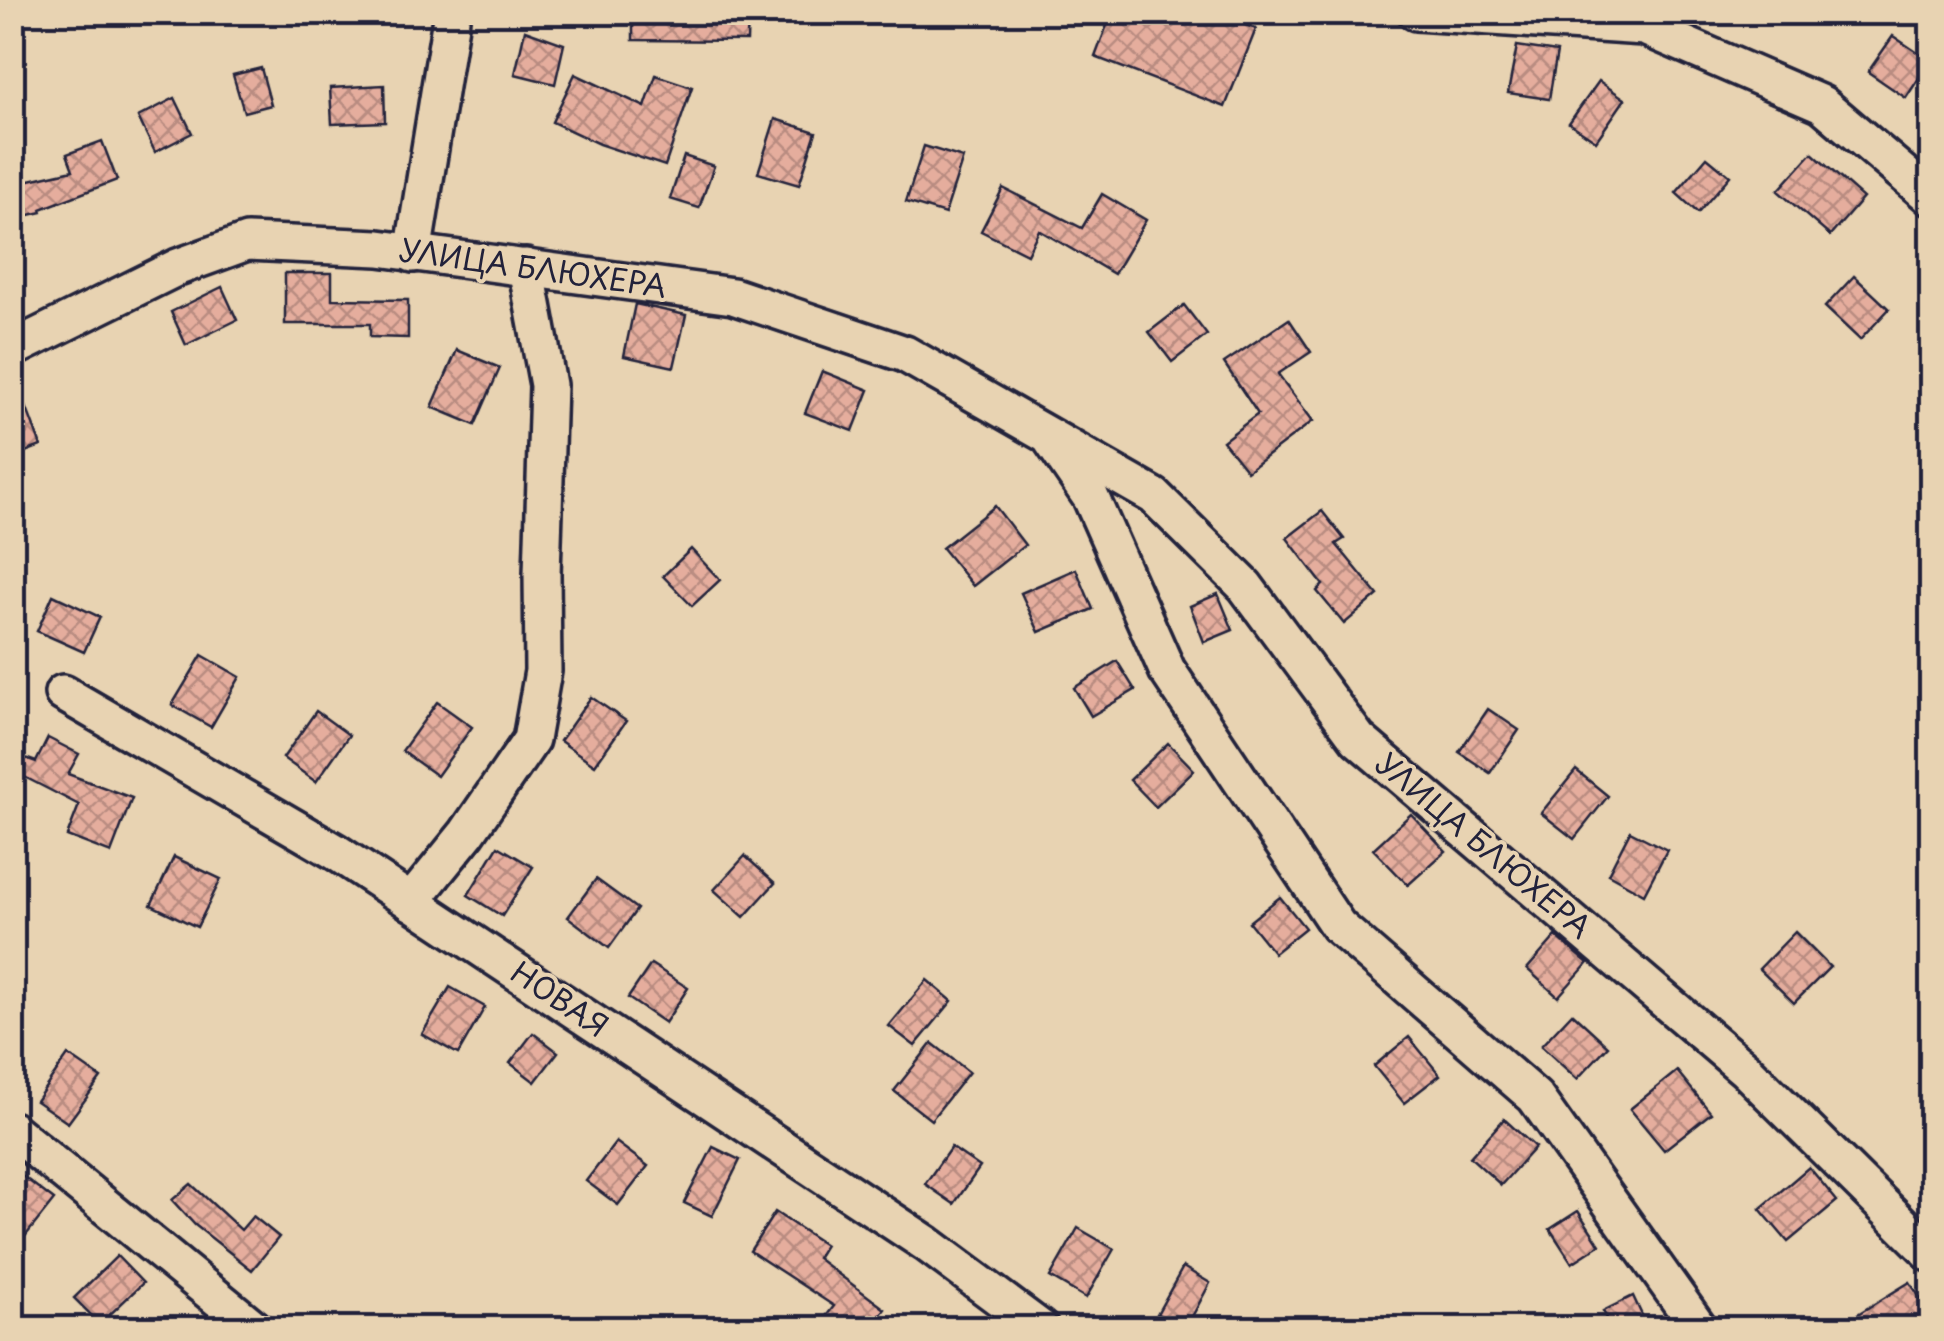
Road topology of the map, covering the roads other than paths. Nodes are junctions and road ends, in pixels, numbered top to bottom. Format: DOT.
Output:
graph roads {
  1 [pos="452,12"];
  2 [pos="1416,12"];
  3 [pos="1638,20"];
  4 [pos="1932,198"];
  5 [pos="413,254"];
  6 [pos="526,267"];
  7 [pos="12,350"];
  8 [pos="1046,432"];
  9 [pos="63,693"];
  10 [pos="411,902"];
  11 [pos="12,1130"];
  12 [pos="1932,1254"];
  13 [pos="254,1328"];
  14 [pos="1040,1328"];
  15 [pos="1698,1328"];
  1 -- 5 [label="street"];
  2 -- 3 [label="street"];
  3 -- 4 [label="street"];
  5 -- 6 [label="street, УЛИЦА БЛЮХЕРА"];
  5 -- 7 [label="street, УЛИЦА БЛЮХЕРА"];
  6 -- 8 [label="street, УЛИЦА БЛЮХЕРА"];
  6 -- 10 [label="street"];
  8 -- 12 [label="street, УЛИЦА БЛЮХЕРА"];
  8 -- 15 [label="street, УЛИЦА БЛЮХЕРА"];
  9 -- 10 [label="street, НОВАЯ"];
  10 -- 14 [label="street, НОВАЯ"];
  11 -- 13 [label="street"];
}
